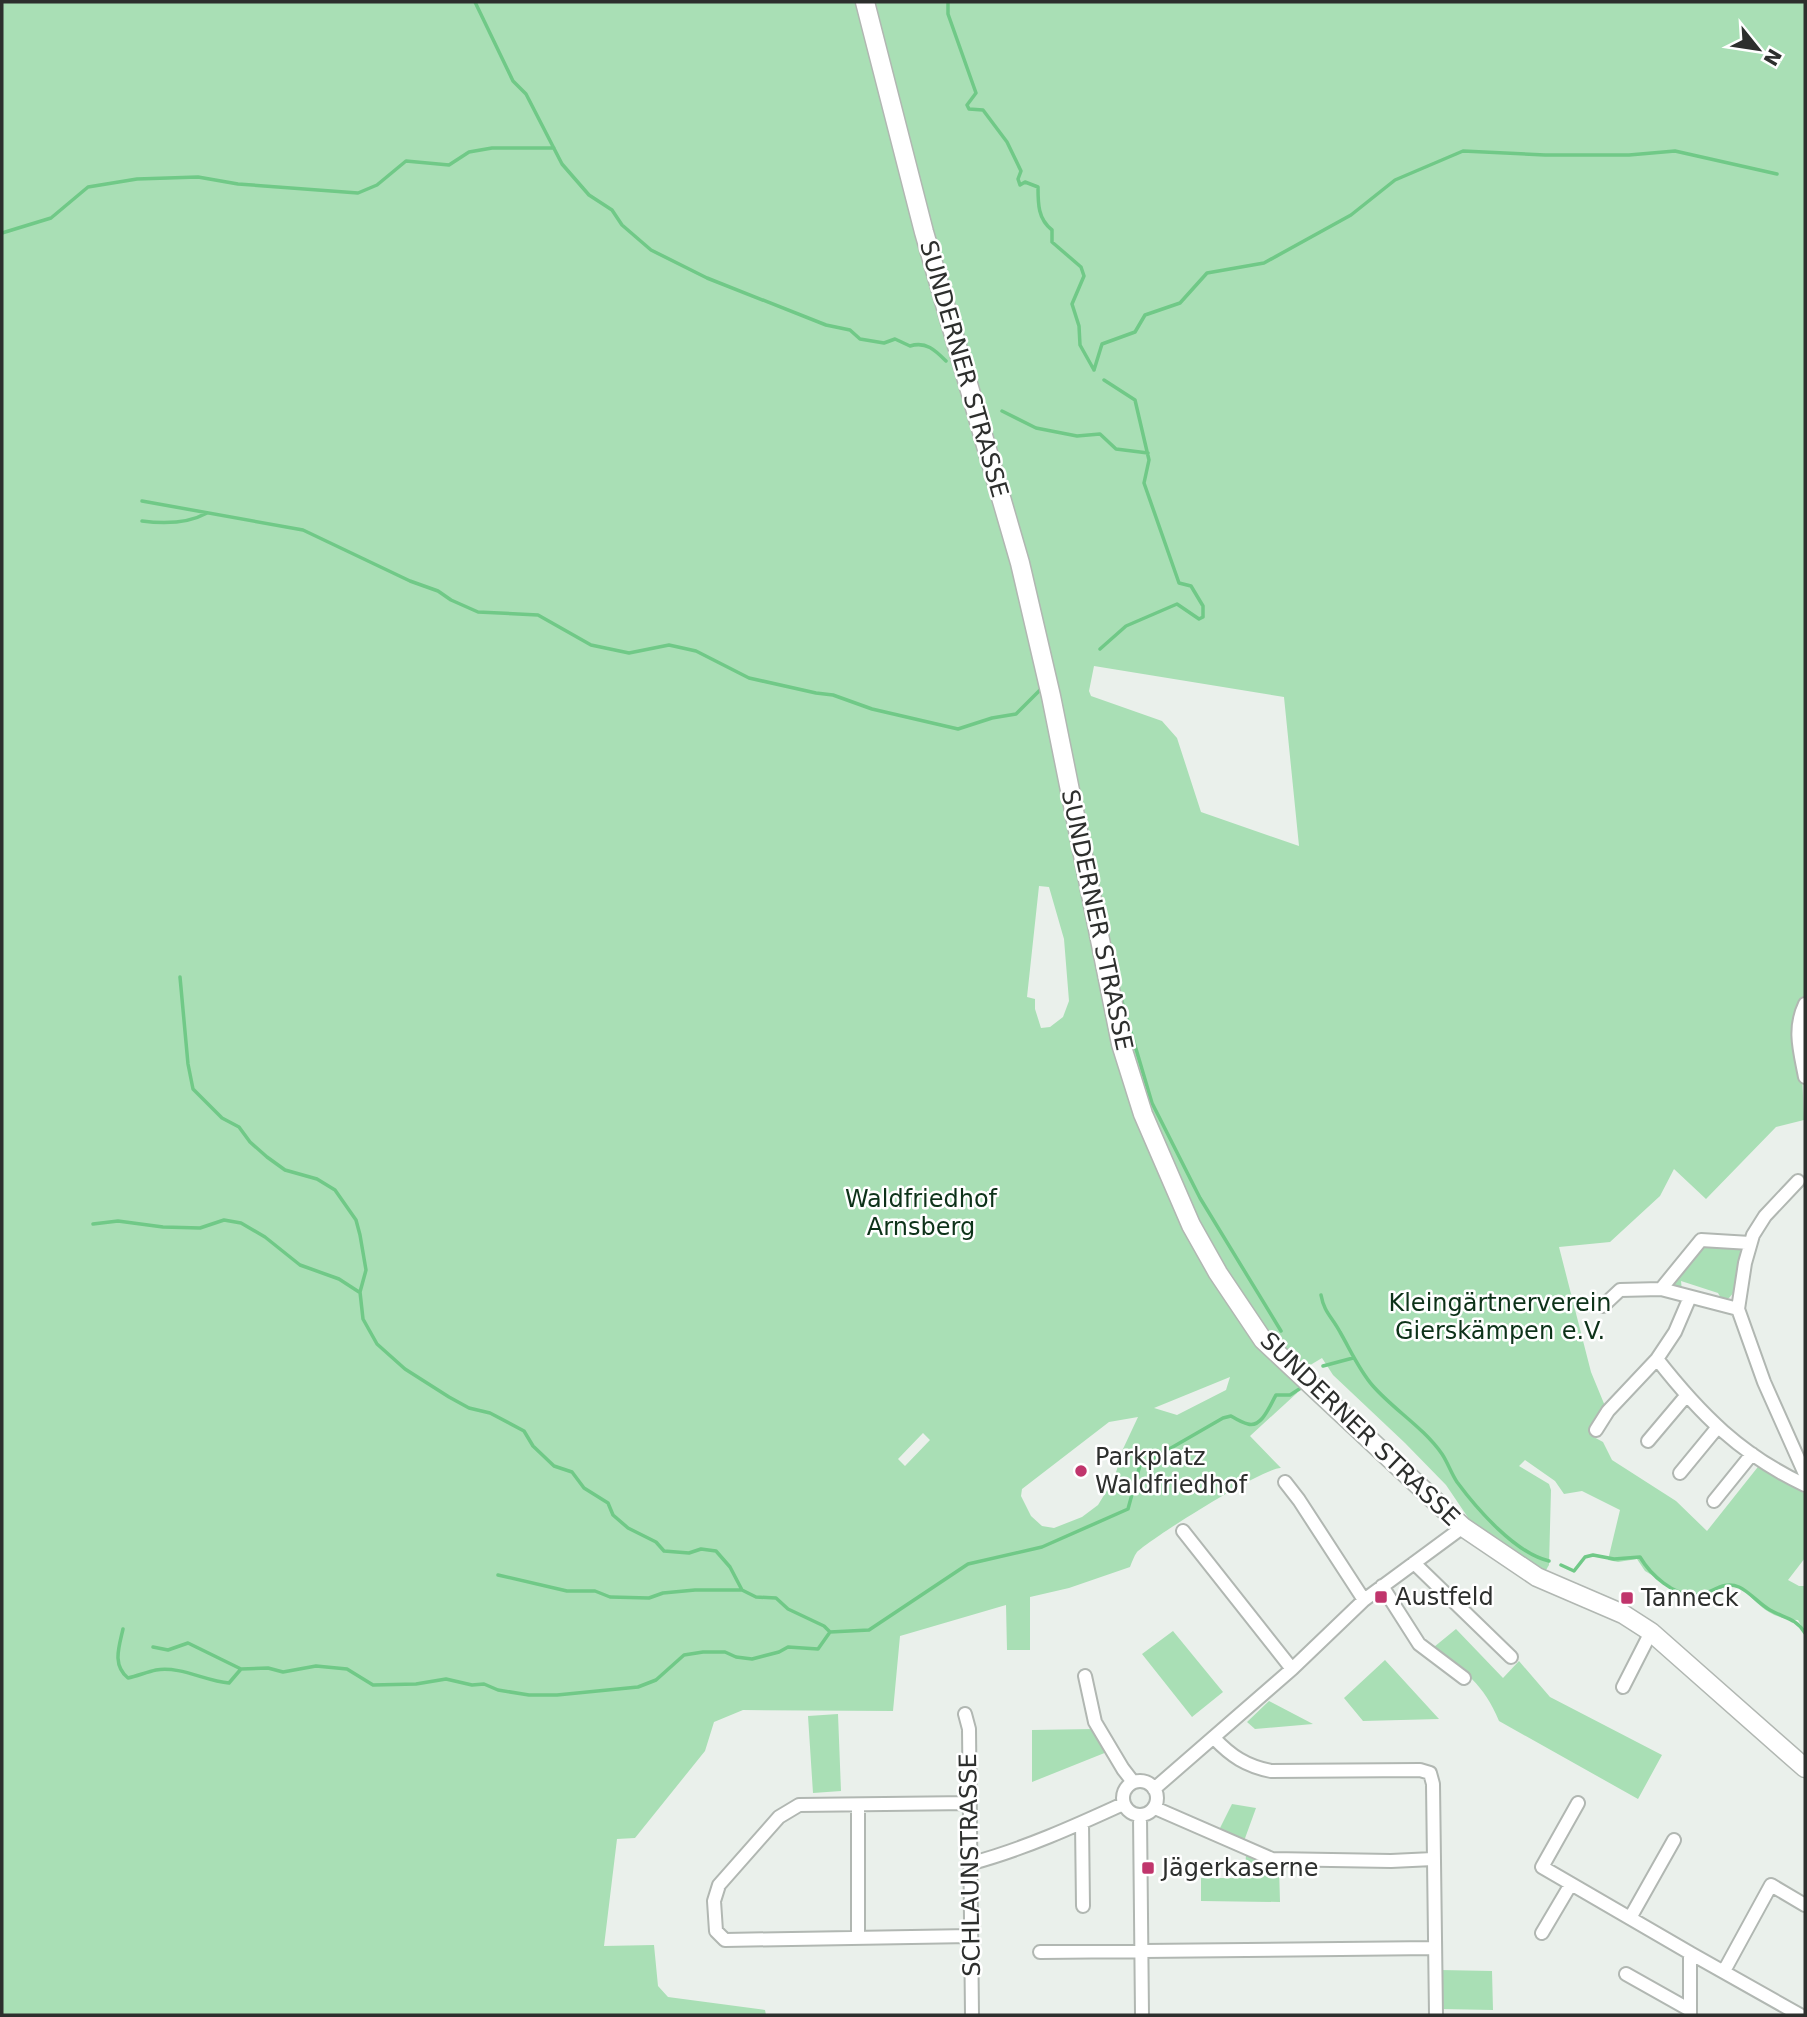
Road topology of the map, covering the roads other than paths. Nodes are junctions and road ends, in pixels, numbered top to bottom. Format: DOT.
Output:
graph roads {
  1 [pos="865,2"];
  2 [pos="1805,1004"];
  3 [pos="1805,1077"];
  4 [pos="1798,1181"];
  5 [pos="1750,1243"];
  6 [pos="1661,1289"];
  7 [pos="1690,1297"];
  8 [pos="1603,1306"];
  9 [pos="1738,1309"];
  10 [pos="1657,1359"];
  11 [pos="1686,1396"];
  12 [pos="1717,1428"];
  13 [pos="1596,1430"];
  14 [pos="1648,1441"];
  15 [pos="1752,1454"];
  16 [pos="1680,1473"];
  17 [pos="1805,1474"];
  18 [pos="1285,1482"];
  19 [pos="1805,1485"];
  20 [pos="1714,1501"];
  21 [pos="1463,1527"];
  22 [pos="1183,1531"];
  23 [pos="1414,1563"];
  24 [pos="1382,1586"];
  25 [pos="1364,1600"];
  26 [pos="1651,1632"];
  27 [pos="1511,1657"];
  28 [pos="1292,1669"];
  29 [pos="1085,1676"];
  30 [pos="1464,1678"];
  31 [pos="1623,1687"];
  32 [pos="965,1714"];
  33 [pos="1214,1738"];
  34 [pos="1805,1768"];
  35 [pos="1133,1782"];
  36 [pos="1154,1789"];
  37 [pos="970,1803"];
  38 [pos="1578,1803"];
  39 [pos="858,1804"];
  40 [pos="1124,1804"];
  41 [pos="1155,1808"];
  42 [pos="1140,1816"];
  43 [pos="1082,1824"];
  44 [pos="1674,1840"];
  45 [pos="1433,1859"];
  46 [pos="972,1863"];
  47 [pos="1571,1884"];
  48 [pos="1805,1905"];
  49 [pos="1083,1906"];
  50 [pos="1630,1918"];
  51 [pos="1542,1933"];
  52 [pos="971,1936"];
  53 [pos="858,1937"];
  54 [pos="1434,1948"];
  55 [pos="1040,1952"];
  56 [pos="1141,1952"];
  57 [pos="1690,1953"];
  58 [pos="1724,1972"];
  59 [pos="1626,1974"];
  60 [pos="1690,2013"];
  61 [pos="972,2015"];
  62 [pos="1142,2015"];
  63 [pos="1436,2015"];
  64 [pos="1800,2015"];
  1 -- 21 [label="main road, SUNDERNER STRASSE"];
  2 -- 3 [label="street"];
  4 -- 5 [label="street"];
  5 -- 6 [label="street"];
  5 -- 9 [label="street"];
  6 -- 7 [label="street"];
  6 -- 8 [label="street"];
  7 -- 9 [label="street"];
  7 -- 10 [label="street"];
  9 -- 17 [label="street"];
  10 -- 11 [label="street"];
  10 -- 13 [label="street"];
  11 -- 12 [label="street"];
  11 -- 14 [label="street"];
  12 -- 15 [label="street"];
  12 -- 16 [label="street"];
  15 -- 19 [label="street"];
  15 -- 20 [label="street"];
  18 -- 25 [label="street"];
  21 -- 23 [label="street"];
  21 -- 26 [label="main road, SUNDERNER STRASSE"];
  22 -- 28 [label="street"];
  23 -- 24 [label="street"];
  23 -- 27 [label="street"];
  24 -- 25 [label="street"];
  24 -- 30 [label="street"];
  25 -- 28 [label="street"];
  26 -- 31 [label="street"];
  26 -- 34 [label="main road, SUNDERNER STRASSE"];
  28 -- 33 [label="street"];
  29 -- 35 [label="street"];
  32 -- 37 [label="street, SCHLAUNSTRASSE"];
  33 -- 36 [label="street"];
  33 -- 45 [label="street"];
  35 -- 36 [label="street"];
  35 -- 40 [label="street"];
  36 -- 41 [label="street"];
  37 -- 39 [label="street"];
  37 -- 46 [label="street, SCHLAUNSTRASSE"];
  38 -- 47 [label="street"];
  39 -- 53 [label="street"];
  39 -- 53 [label="street"];
  40 -- 42 [label="street"];
  40 -- 43 [label="street"];
  41 -- 42 [label="street"];
  41 -- 45 [label="street"];
  42 -- 56 [label="street"];
  43 -- 46 [label="street"];
  43 -- 49 [label="street"];
  44 -- 50 [label="street"];
  45 -- 54 [label="street"];
  46 -- 52 [label="street, SCHLAUNSTRASSE"];
  47 -- 50 [label="street"];
  47 -- 51 [label="street"];
  48 -- 58 [label="street"];
  50 -- 57 [label="street"];
  52 -- 53 [label="street"];
  52 -- 61 [label="street, SCHLAUNSTRASSE"];
  54 -- 56 [label="street"];
  54 -- 63 [label="street"];
  55 -- 56 [label="street"];
  56 -- 62 [label="street"];
  57 -- 58 [label="street"];
  57 -- 60 [label="street"];
  58 -- 64 [label="street"];
  59 -- 60 [label="street"];
}
